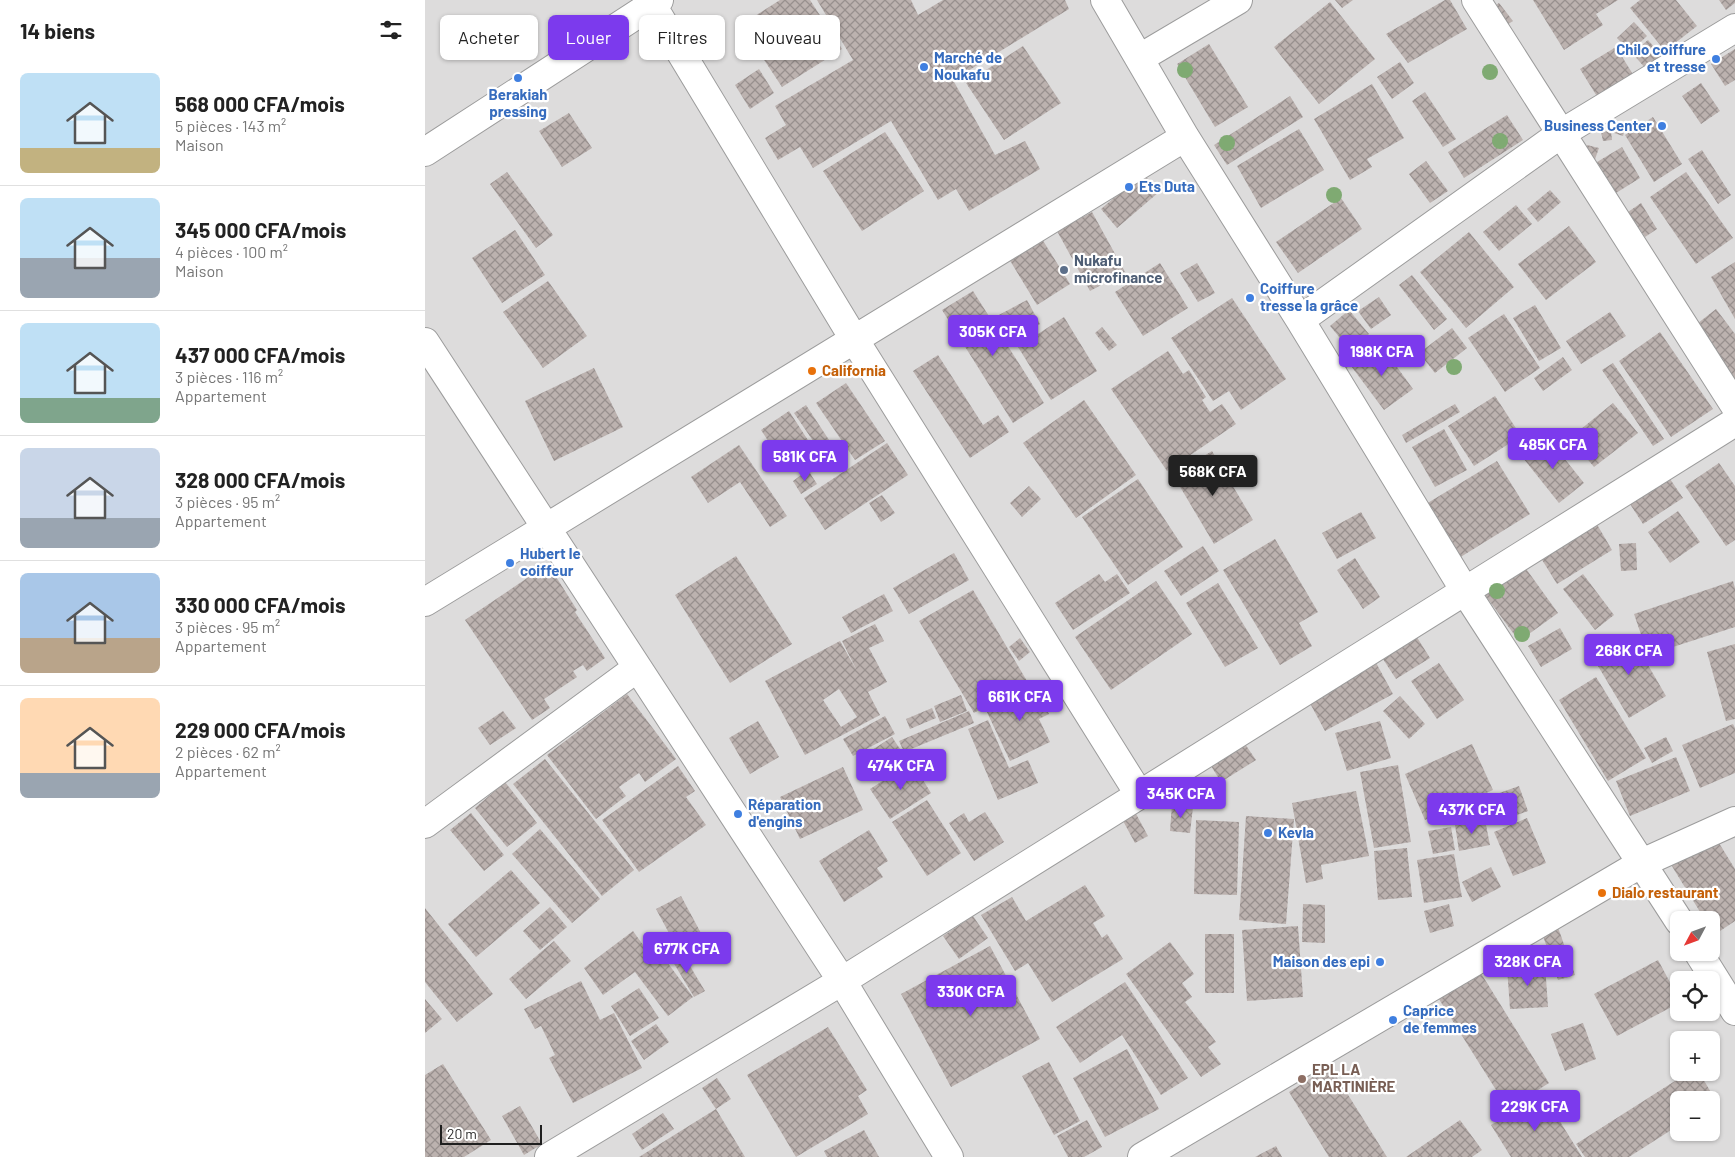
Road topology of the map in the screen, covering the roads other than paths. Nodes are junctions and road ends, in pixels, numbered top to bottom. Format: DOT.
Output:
graph roads {
  1 [pos="1105,0"];
  2 [pos="1237,0"];
  3 [pos="1476,0"];
  4 [pos="653,2"];
  5 [pos="1735,28"];
  6 [pos="1140,58"];
  7 [pos="1562,133"];
  8 [pos="1185,136"];
  9 [pos="425,152"];
  10 [pos="1300,320"];
  11 [pos="854,339"];
  12 [pos="425,342"];
  13 [pos="1735,406"];
  14 [pos="1735,422"];
  15 [pos="546,527"];
  16 [pos="1465,591"];
  17 [pos="425,602"];
  18 [pos="637,668"];
  19 [pos="1139,794"];
  20 [pos="1735,821"];
  21 [pos="425,824"];
  22 [pos="1642,863"];
  23 [pos="1672,911"];
  24 [pos="1704,961"];
  25 [pos="842,981"];
  26 [pos="1735,1011"];
  27 [pos="549,1157"];
  28 [pos="949,1157"];
  29 [pos="1142,1157"];
  1 -- 6 [label="street"];
  2 -- 6 [label="street"];
  3 -- 7 [label="street"];
  4 -- 9 [label="street"];
  4 -- 11 [label="street"];
  5 -- 7 [label="street"];
  6 -- 8 [label="street"];
  7 -- 10 [label="street"];
  7 -- 13 [label="street"];
  8 -- 10 [label="street"];
  8 -- 11 [label="street"];
  10 -- 16 [label="street"];
  11 -- 15 [label="street"];
  11 -- 19 [label="street"];
  12 -- 15 [label="street"];
  14 -- 16 [label="street"];
  15 -- 17 [label="street"];
  15 -- 18 [label="street"];
  16 -- 19 [label="street"];
  16 -- 22 [label="street"];
  18 -- 21 [label="street"];
  18 -- 25 [label="street"];
  19 -- 25 [label="street"];
  20 -- 22 [label="street"];
  22 -- 23 [label="street"];
  22 -- 29 [label="street"];
  24 -- 26 [label="street"];
  25 -- 27 [label="street"];
  25 -- 28 [label="street"];
}
